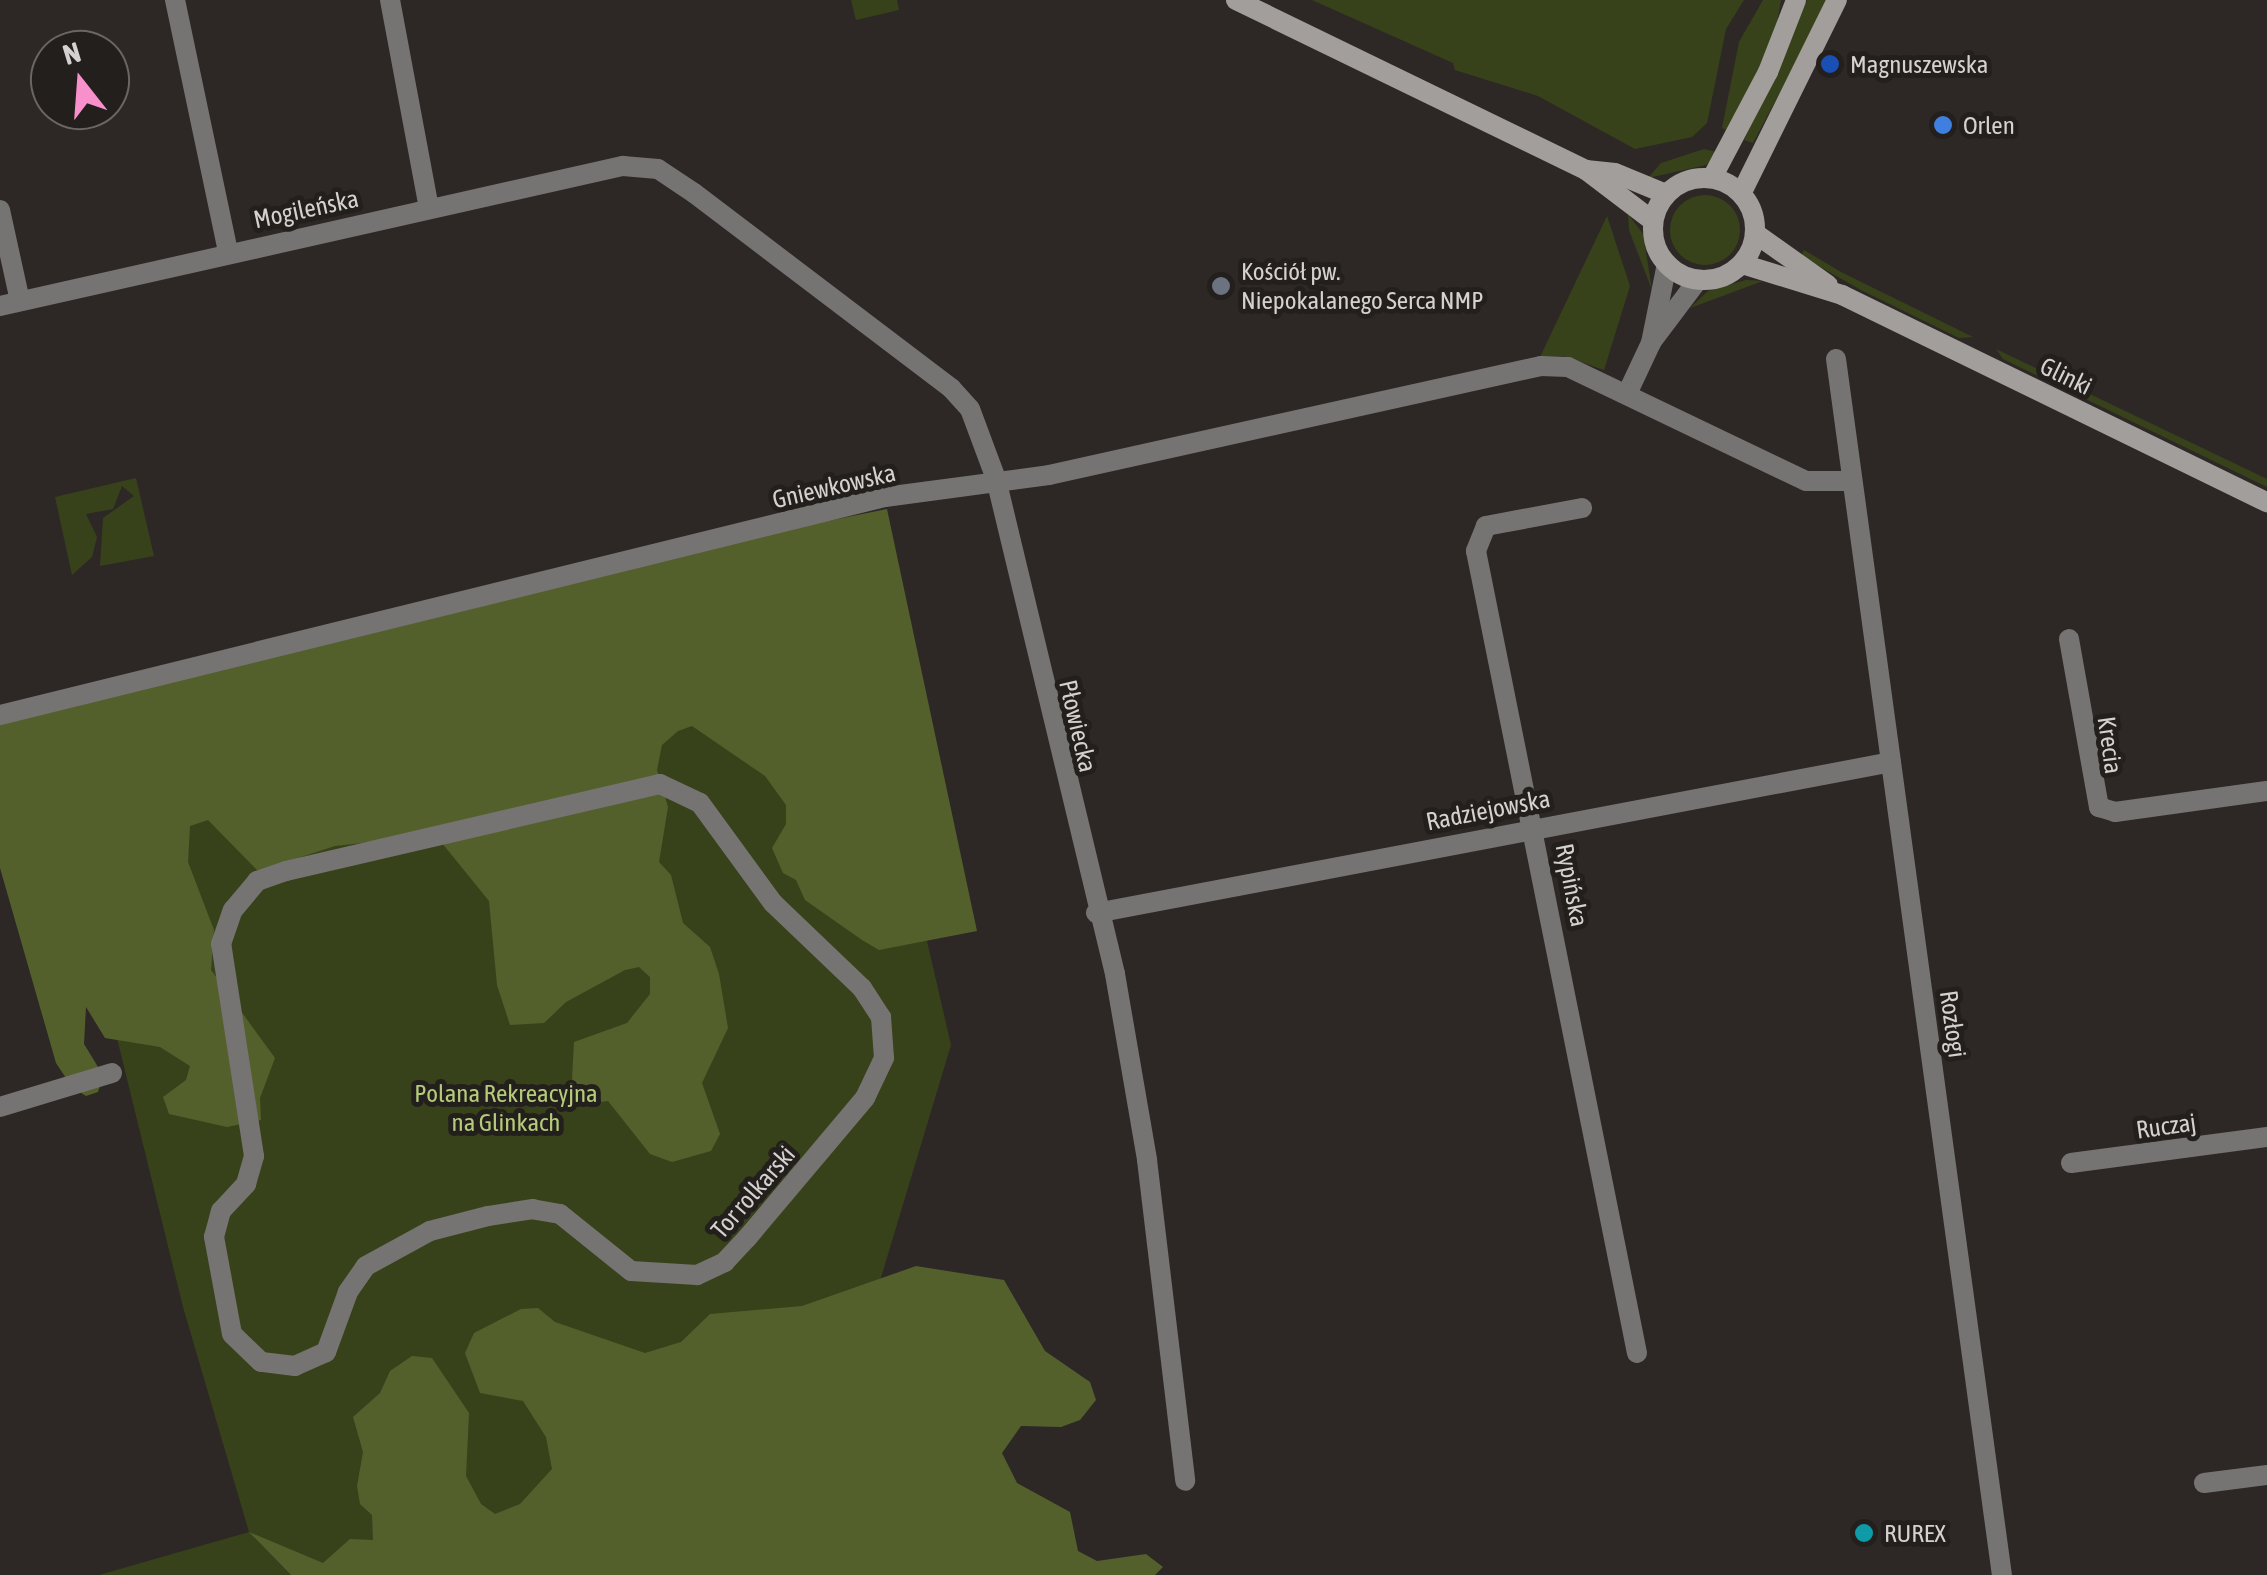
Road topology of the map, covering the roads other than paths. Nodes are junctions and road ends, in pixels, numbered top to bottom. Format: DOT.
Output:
graph roads {
  1 [pos="175,0"];
  2 [pos="390,0"];
  3 [pos="1236,0"];
  4 [pos="1796,0"];
  5 [pos="1837,0"];
  6 [pos="624,166"];
  7 [pos="1586,170"];
  8 [pos="1712,178"];
  9 [pos="1742,192"];
  10 [pos="1666,194"];
  11 [pos="429,208"];
  12 [pos="0,210"];
  13 [pos="1653,221"];
  14 [pos="1756,234"];
  15 [pos="228,251"];
  16 [pos="1667,264"];
  17 [pos="1742,264"];
  18 [pos="1698,280"];
  19 [pos="1842,296"];
  20 [pos="10,304"];
  21 [pos="1651,343"];
  22 [pos="1836,359"];
  23 [pos="1627,394"];
  24 [pos="996,478"];
  25 [pos="1850,481"];
  26 [pos="2267,502"];
  27 [pos="1582,508"];
  28 [pos="2069,639"];
  29 [pos="0,716"];
  30 [pos="1891,762"];
  31 [pos="2267,791"];
  32 [pos="1534,826"];
  33 [pos="257,881"];
  34 [pos="1096,913"];
  35 [pos="112,1073"];
  36 [pos="0,1108"];
  37 [pos="2267,1138"];
  38 [pos="2072,1164"];
  39 [pos="1637,1353"];
  40 [pos="2267,1475"];
  41 [pos="1184,1481"];
  42 [pos="2204,1482"];
  43 [pos="2002,1575"];
  1 -- 15 [label="street"];
  2 -- 11 [label="street"];
  3 -- 7 [label="street"];
  4 -- 8 [label="street"];
  5 -- 9 [label="street"];
  6 -- 11 [label="street, Mogileńska"];
  6 -- 24 [label="street, Płowiecka"];
  7 -- 10 [label="street"];
  7 -- 13 [label="street"];
  8 -- 9 [label="street"];
  8 -- 10 [label="street"];
  9 -- 14 [label="street"];
  10 -- 13 [label="street"];
  11 -- 15 [label="street, Mogileńska"];
  12 -- 20 [label="street"];
  13 -- 16 [label="street"];
  14 -- 17 [label="street"];
  14 -- 19 [label="street, Glinki"];
  15 -- 20 [label="street, Mogileńska"];
  16 -- 18 [label="street"];
  16 -- 21 [label="street"];
  17 -- 18 [label="street"];
  17 -- 19 [label="street, Glinki"];
  18 -- 21 [label="street"];
  19 -- 26 [label="street, Glinki"];
  21 -- 23 [label="street"];
  22 -- 25 [label="street, Rozłogi"];
  23 -- 24 [label="street, Gniewkowska"];
  23 -- 25 [label="street"];
  24 -- 29 [label="street, Gniewkowska"];
  24 -- 34 [label="street, Płowiecka"];
  25 -- 30 [label="street, Rozłogi"];
  27 -- 32 [label="street, Rypińska"];
  28 -- 31 [label="street, Krecia"];
  30 -- 32 [label="street, Radziejowska"];
  30 -- 43 [label="street, Rozłogi"];
  32 -- 34 [label="street, Radziejowska"];
  32 -- 39 [label="street, Rypińska"];
  33 -- 33 [label="street, Tor rolkarski"];
  34 -- 41 [label="street, Płowiecka"];
  35 -- 36 [label="street"];
  37 -- 38 [label="street, Ruczaj"];
  40 -- 42 [label="street"];
}
